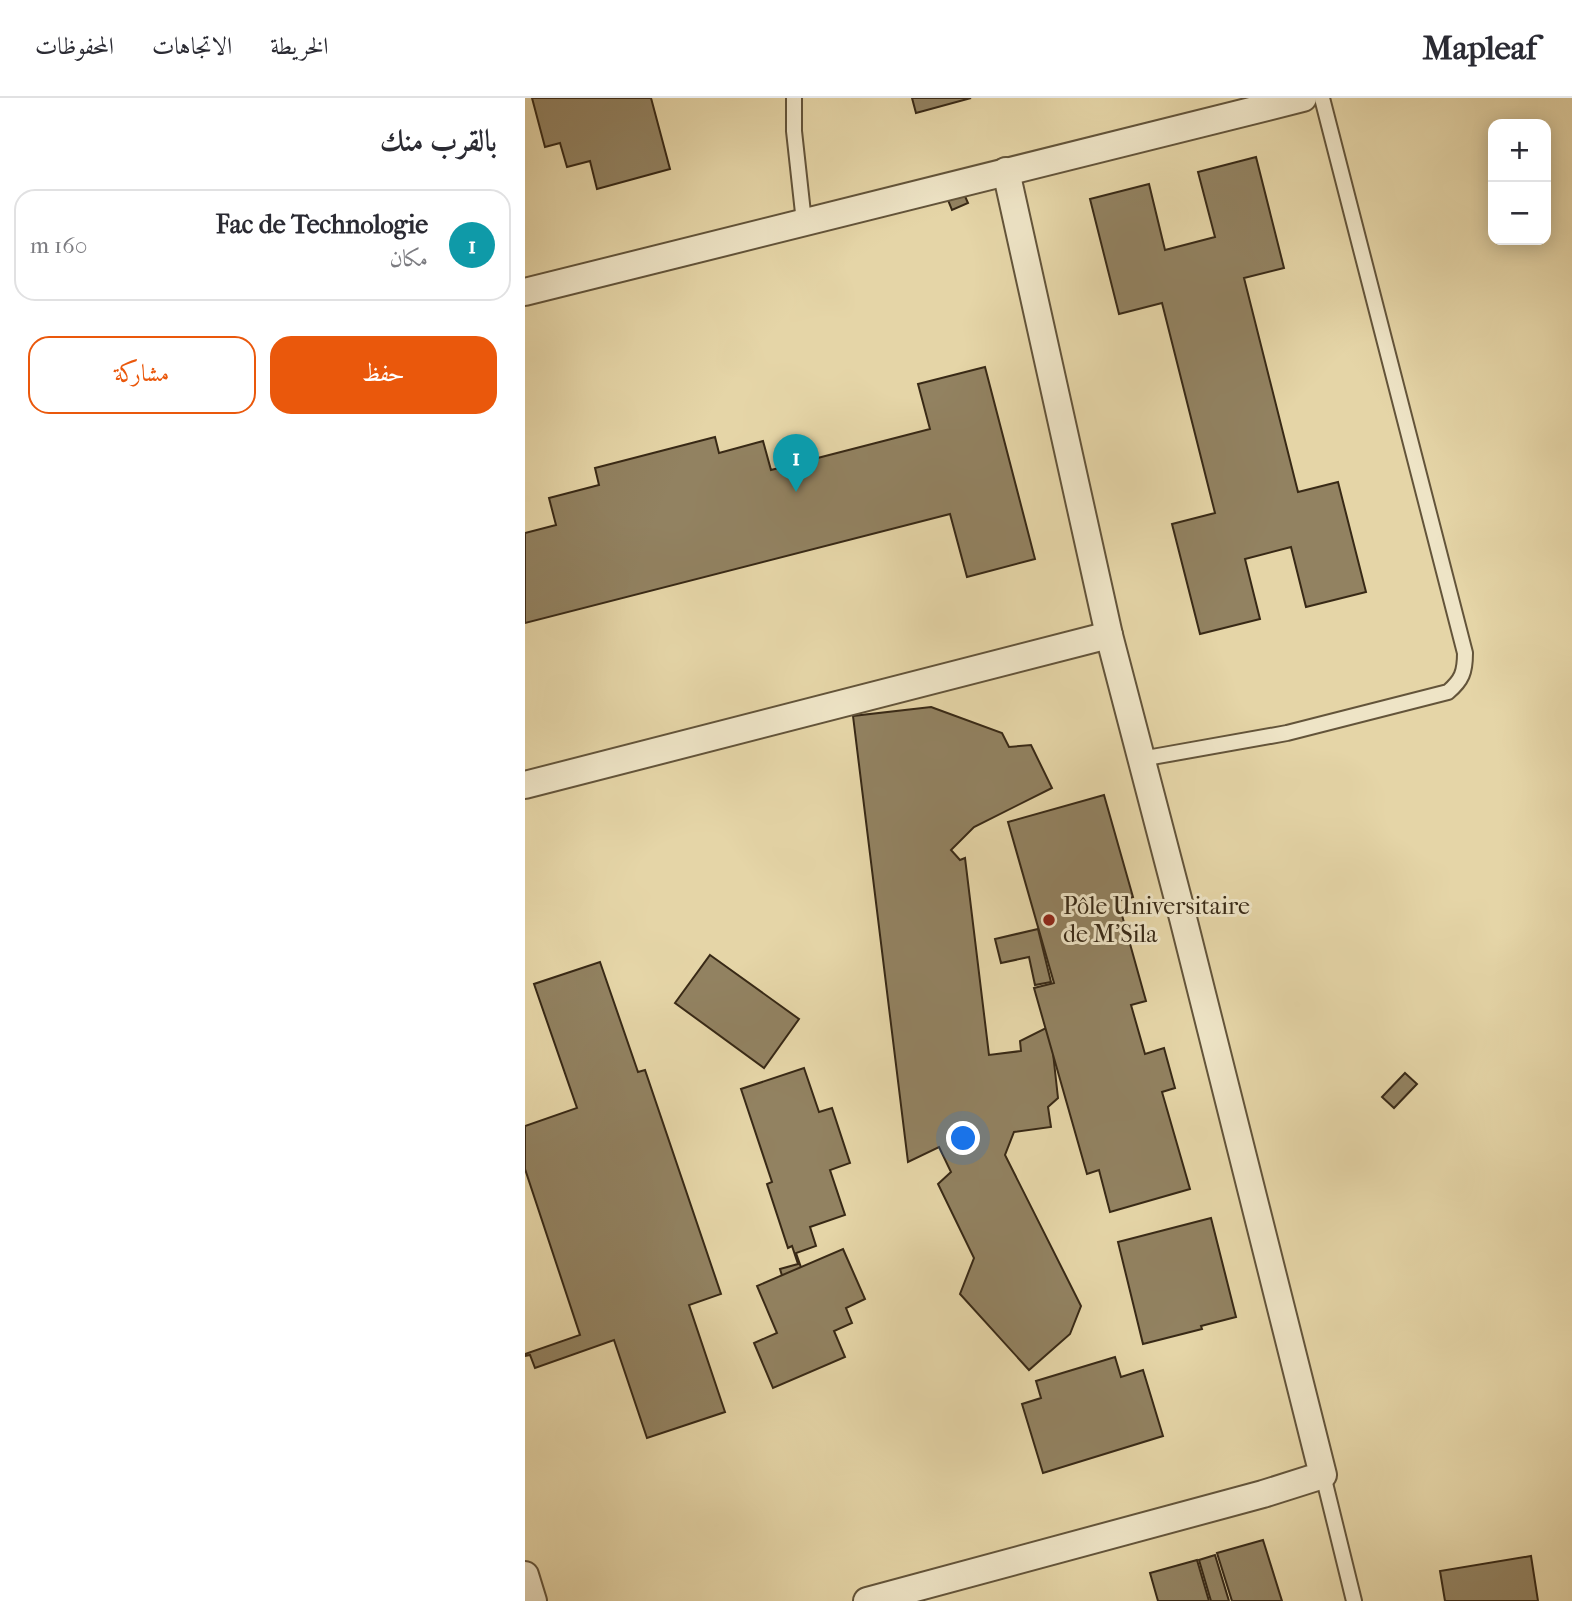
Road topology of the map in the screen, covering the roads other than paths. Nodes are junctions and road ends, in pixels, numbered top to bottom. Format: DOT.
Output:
graph roads {
  1 [pos="794,98"];
  2 [pos="1303,98"];
  3 [pos="1322,98"];
  4 [pos="1006,171"];
  5 [pos="804,222"];
  6 [pos="525,292"];
  7 [pos="1108,635"];
  8 [pos="1141,759"];
  9 [pos="525,785"];
  10 [pos="1324,1475"];
  11 [pos="525,1575"];
  12 [pos="533,1601"];
  13 [pos="867,1601"];
  14 [pos="1354,1601"];
  1 -- 5 [label="lane"];
  2 -- 4 [label="street"];
  3 -- 8 [label="lane"];
  4 -- 5 [label="street"];
  4 -- 7 [label="street"];
  5 -- 6 [label="street"];
  7 -- 8 [label="street"];
  7 -- 9 [label="street"];
  8 -- 10 [label="street"];
  10 -- 13 [label="street"];
  10 -- 14 [label="lane"];
  11 -- 12 [label="street"];
}
